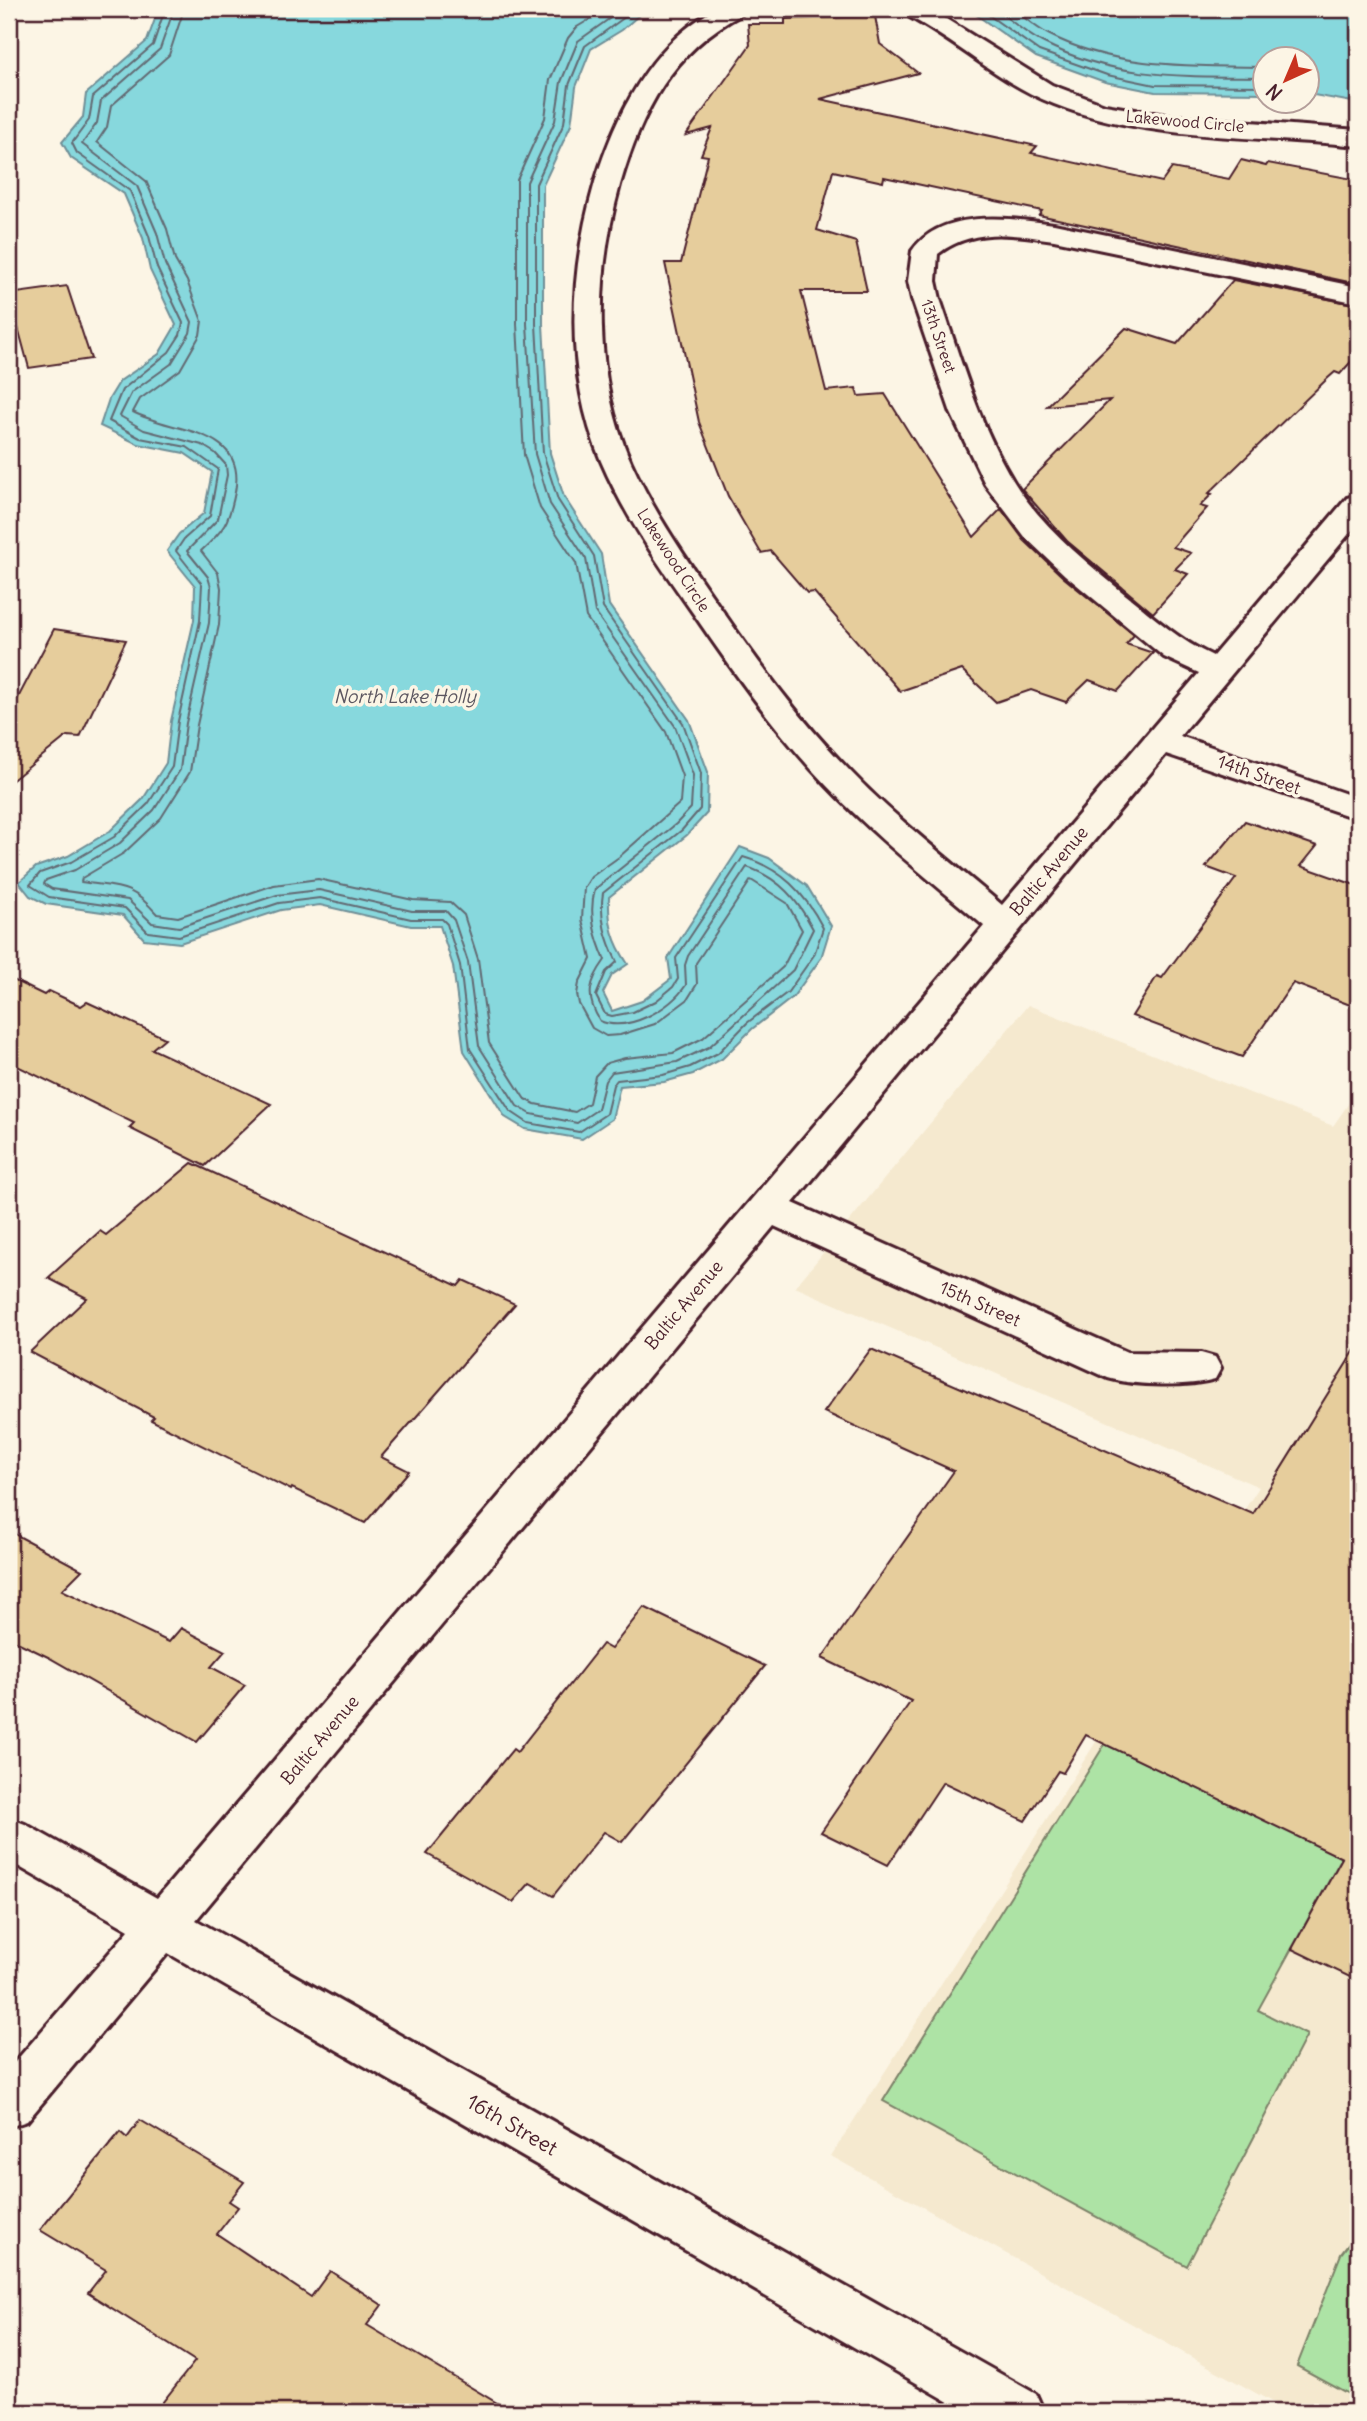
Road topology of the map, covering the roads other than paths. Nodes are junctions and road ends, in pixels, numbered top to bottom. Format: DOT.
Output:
graph roads {
  1 [pos="734,9"];
  2 [pos="912,9"];
  3 [pos="1358,138"];
  4 [pos="1358,295"];
  5 [pos="1358,504"];
  6 [pos="1219,670"];
  7 [pos="1159,740"];
  8 [pos="1358,809"];
  9 [pos="1004,925"];
  10 [pos="767,1207"];
  11 [pos="1201,1368"];
  12 [pos="9,1838"];
  13 [pos="163,1927"];
  14 [pos="9,2105"];
  15 [pos="1017,2412"];
  1 -- 9 [label="street, Lakewood Circle"];
  2 -- 3 [label="street, Lakewood Circle"];
  4 -- 6 [label="street, 13th Street"];
  5 -- 6 [label="street, Baltic Avenue"];
  6 -- 7 [label="street, Baltic Avenue"];
  7 -- 8 [label="street, 14th Street"];
  7 -- 9 [label="street, Baltic Avenue"];
  9 -- 10 [label="street, Baltic Avenue"];
  10 -- 11 [label="street, 15th Street"];
  10 -- 13 [label="street, Baltic Avenue"];
  12 -- 13 [label="street, 16th Street"];
  13 -- 14 [label="street, Baltic Avenue"];
  13 -- 15 [label="street, 16th Street"];
}
